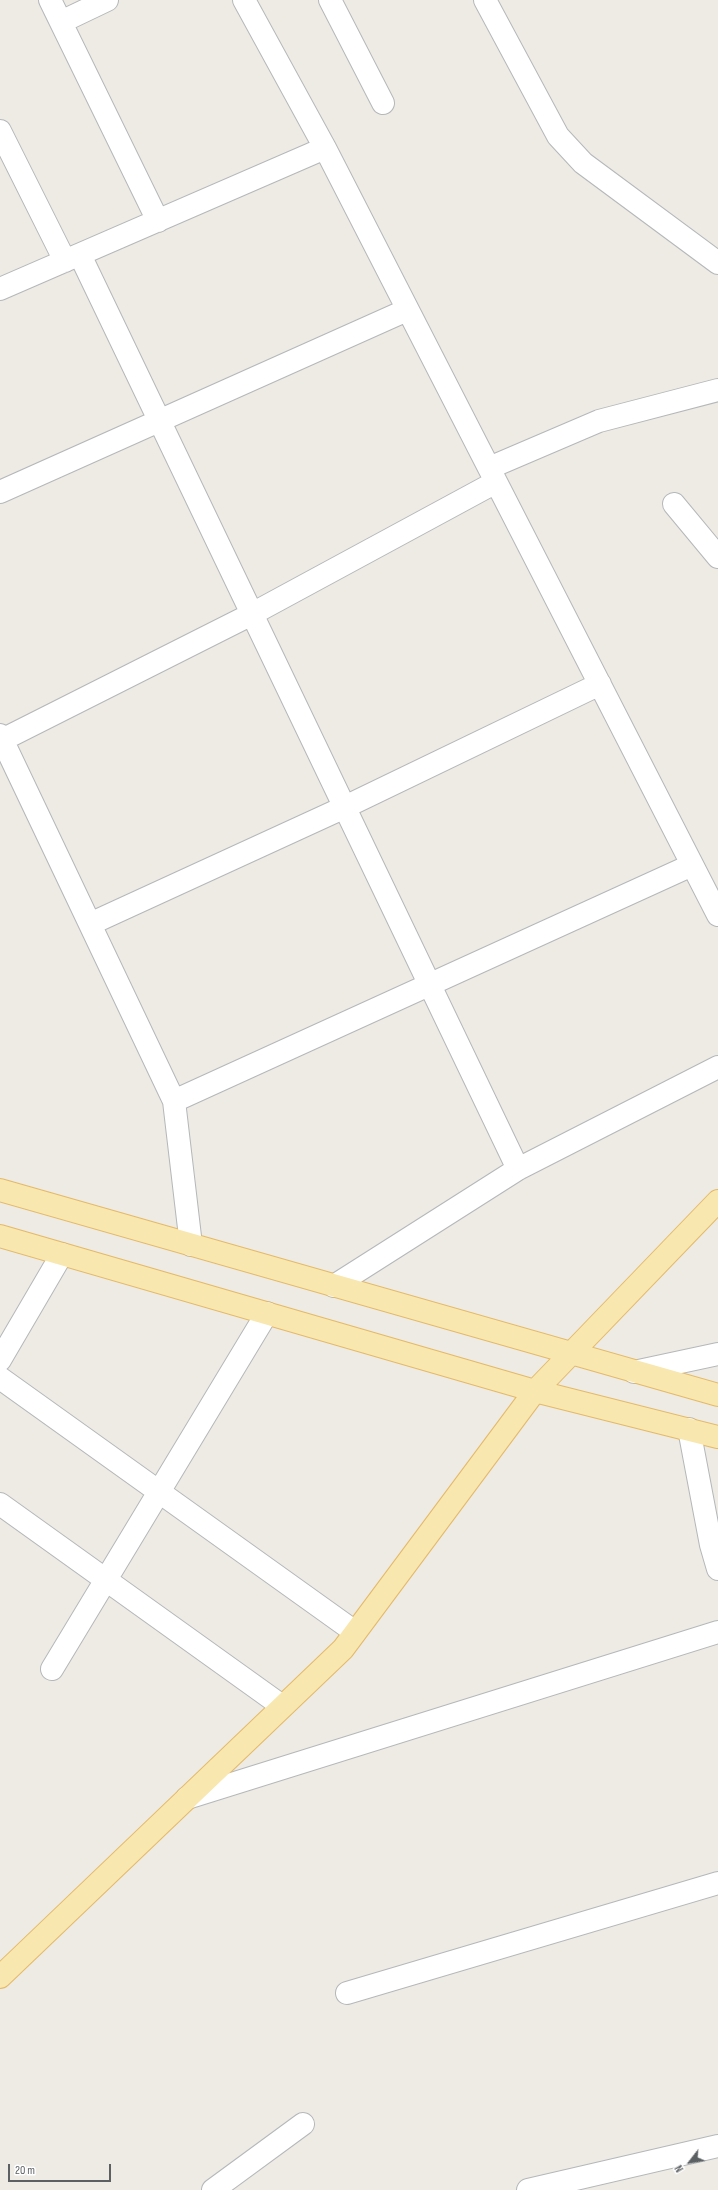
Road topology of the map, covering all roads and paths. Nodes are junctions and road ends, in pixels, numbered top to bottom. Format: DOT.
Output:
graph roads {
  1 [pos="50,0"];
  2 [pos="107,0"];
  3 [pos="244,0"];
  4 [pos="330,0"];
  5 [pos="485,0"];
  6 [pos="61,22"];
  7 [pos="383,103"];
  8 [pos="0,131"];
  9 [pos="325,148"];
  10 [pos="158,221"];
  11 [pos="72,258"];
  12 [pos="718,264"];
  13 [pos="0,289"];
  14 [pos="407,310"];
  15 [pos="718,390"];
  16 [pos="159,420"];
  17 [pos="492,475"];
  18 [pos="0,492"];
  19 [pos="674,504"];
  20 [pos="718,556"];
  21 [pos="252,614"];
  22 [pos="600,684"];
  23 [pos="1,738"];
  24 [pos="345,808"];
  25 [pos="692,865"];
  26 [pos="718,915"];
  27 [pos="90,924"];
  28 [pos="429,984"];
  29 [pos="718,1066"];
  30 [pos="174,1101"];
  31 [pos="518,1169"];
  32 [pos="0,1190"];
  33 [pos="718,1201"];
  34 [pos="0,1236"];
  35 [pos="191,1245"];
  36 [pos="62,1254"];
  37 [pos="334,1286"];
  38 [pos="267,1313"];
  39 [pos="570,1354"];
  40 [pos="718,1354"];
  41 [pos="0,1360"];
  42 [pos="634,1372"];
  43 [pos="0,1378"];
  44 [pos="535,1391"];
  45 [pos="718,1395"];
  46 [pos="689,1430"];
  47 [pos="718,1437"];
  48 [pos="159,1493"];
  49 [pos="0,1504"];
  50 [pos="718,1569"];
  51 [pos="106,1579"];
  52 [pos="355,1632"];
  53 [pos="718,1632"];
  54 [pos="52,1669"];
  55 [pos="282,1706"];
  56 [pos="187,1798"];
  57 [pos="718,1884"];
  58 [pos="0,1977"];
  59 [pos="347,1993"];
  60 [pos="303,2124"];
  61 [pos="718,2146"];
  62 [pos="212,2190"];
  63 [pos="528,2190"];
  1 -- 6 [label="street"];
  2 -- 6 [label="street"];
  3 -- 9 [label="street"];
  4 -- 7 [label="street"];
  5 -- 12 [label="street"];
  6 -- 10 [label="street"];
  8 -- 11 [label="street"];
  9 -- 10 [label="street"];
  9 -- 14 [label="street"];
  10 -- 11 [label="street"];
  11 -- 13 [label="street"];
  11 -- 16 [label="street"];
  14 -- 16 [label="street"];
  14 -- 17 [label="street"];
  15 -- 17 [label="street"];
  16 -- 18 [label="street"];
  16 -- 21 [label="street"];
  17 -- 21 [label="street"];
  17 -- 22 [label="street"];
  19 -- 20 [label="street"];
  21 -- 23 [label="street"];
  21 -- 24 [label="street"];
  22 -- 24 [label="street"];
  22 -- 25 [label="street"];
  23 -- 27 [label="street"];
  24 -- 27 [label="street"];
  24 -- 28 [label="street"];
  25 -- 26 [label="street"];
  25 -- 28 [label="street"];
  27 -- 30 [label="street"];
  28 -- 30 [label="street"];
  28 -- 31 [label="street"];
  29 -- 31 [label="street"];
  30 -- 35 [label="street"];
  31 -- 37 [label="street"];
  32 -- 35 [label="main road"];
  33 -- 39 [label="main road"];
  34 -- 36 [label="main road"];
  35 -- 37 [label="main road"];
  36 -- 38 [label="main road"];
  36 -- 41 [label="street"];
  37 -- 39 [label="main road"];
  38 -- 44 [label="main road"];
  38 -- 48 [label="street"];
  39 -- 42 [label="main road"];
  39 -- 44 [label="main road"];
  40 -- 42 [label="street"];
  42 -- 45 [label="main road"];
  43 -- 48 [label="street"];
  44 -- 46 [label="main road"];
  44 -- 52 [label="main road"];
  46 -- 47 [label="main road"];
  46 -- 50 [label="street"];
  48 -- 51 [label="street"];
  48 -- 52 [label="street"];
  49 -- 51 [label="street"];
  51 -- 54 [label="street"];
  51 -- 55 [label="street"];
  52 -- 55 [label="main road"];
  53 -- 56 [label="street"];
  55 -- 56 [label="main road"];
  56 -- 58 [label="main road"];
  57 -- 59 [label="street"];
  60 -- 62 [label="street"];
  61 -- 63 [label="street"];
}
